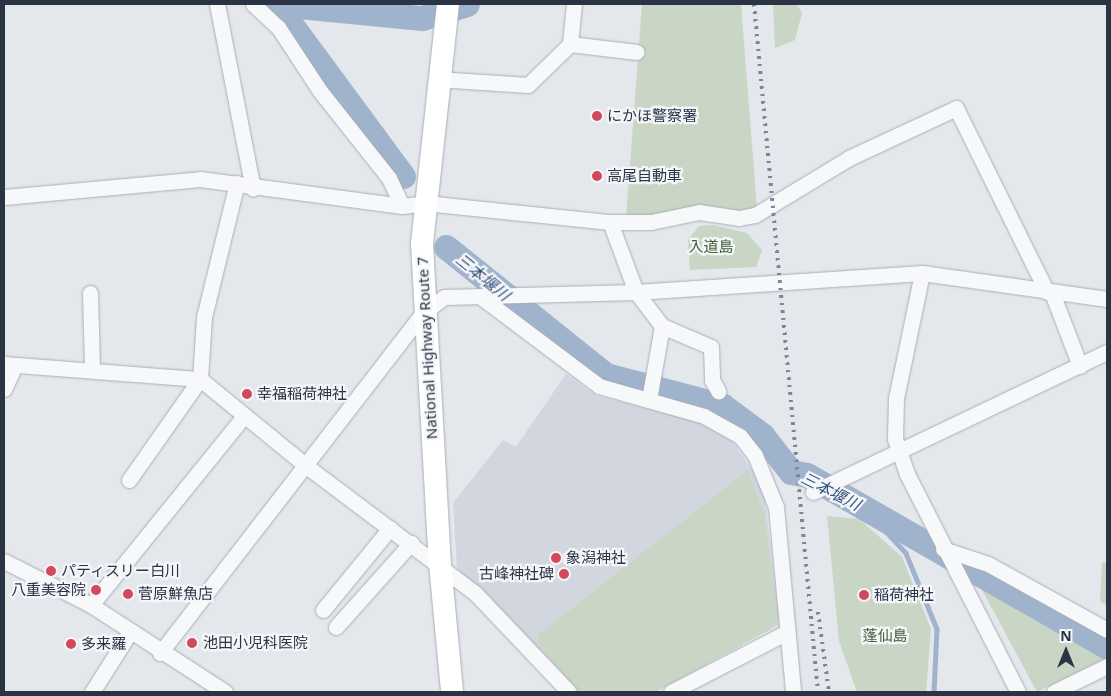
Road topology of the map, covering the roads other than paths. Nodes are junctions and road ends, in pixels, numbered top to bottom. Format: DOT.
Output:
graph roads {
  1 [pos="217,4"];
  2 [pos="253,4"];
  3 [pos="448,4"];
  4 [pos="574,4"];
  5 [pos="570,44"];
  6 [pos="637,52"];
  7 [pos="437,79"];
  8 [pos="237,183"];
  9 [pos="253,189"];
  10 [pos="4,197"];
  11 [pos="425,203"];
  12 [pos="402,206"];
  13 [pos="610,222"];
  14 [pos="922,273"];
  15 [pos="636,292"];
  16 [pos="1049,292"];
  17 [pos="90,293"];
  18 [pos="481,297"];
  19 [pos="1107,299"];
  20 [pos="423,313"];
  21 [pos="662,326"];
  22 [pos="1107,352"];
  23 [pos="10,365"];
  24 [pos="1080,366"];
  25 [pos="92,370"];
  26 [pos="200,379"];
  27 [pos="4,388"];
  28 [pos="718,390"];
  29 [pos="649,400"];
  30 [pos="244,416"];
  31 [pos="898,454"];
  32 [pos="305,465"];
  33 [pos="129,480"];
  34 [pos="813,492"];
  35 [pos="390,528"];
  36 [pos="411,543"];
  37 [pos="943,548"];
  38 [pos="4,561"];
  39 [pos="440,564"];
  40 [pos="91,605"];
  41 [pos="323,610"];
  42 [pos="336,627"];
  43 [pos="1107,630"];
  44 [pos="130,632"];
  45 [pos="787,632"];
  46 [pos="160,653"];
  47 [pos="1107,666"];
  48 [pos="92,692"];
  49 [pos="225,692"];
  50 [pos="452,692"];
  51 [pos="569,692"];
  52 [pos="671,692"];
  53 [pos="794,692"];
  54 [pos="1018,692"];
  55 [pos="1054,692"];
  1 -- 9 [label="street"];
  2 -- 12 [label="street"];
  3 -- 7 [label="highway, National Highway Route 7"];
  4 -- 5 [label="street"];
  5 -- 6 [label="street"];
  5 -- 7 [label="street"];
  7 -- 11 [label="highway, National Highway Route 7"];
  8 -- 9 [label="street"];
  8 -- 10 [label="street"];
  8 -- 26 [label="street"];
  9 -- 12 [label="street"];
  11 -- 12 [label="street"];
  11 -- 13 [label="street"];
  11 -- 20 [label="highway, National Highway Route 7"];
  13 -- 15 [label="street"];
  13 -- 16 [label="street"];
  14 -- 15 [label="street"];
  14 -- 16 [label="street"];
  14 -- 31 [label="street"];
  15 -- 18 [label="street"];
  15 -- 21 [label="street"];
  16 -- 19 [label="street"];
  16 -- 24 [label="street"];
  17 -- 25 [label="street"];
  18 -- 20 [label="street"];
  18 -- 29 [label="street"];
  20 -- 32 [label="street"];
  20 -- 39 [label="highway, National Highway Route 7"];
  21 -- 28 [label="street"];
  21 -- 29 [label="street"];
  22 -- 24 [label="street"];
  23 -- 25 [label="street"];
  23 -- 27 [label="street"];
  24 -- 31 [label="street"];
  25 -- 26 [label="street"];
  26 -- 30 [label="street"];
  26 -- 33 [label="street"];
  29 -- 45 [label="street"];
  30 -- 32 [label="street"];
  30 -- 40 [label="street"];
  31 -- 34 [label="street"];
  31 -- 37 [label="street"];
  32 -- 35 [label="street"];
  32 -- 46 [label="street"];
  35 -- 36 [label="street"];
  35 -- 41 [label="street"];
  36 -- 39 [label="street"];
  36 -- 42 [label="street"];
  37 -- 43 [label="street"];
  37 -- 54 [label="street"];
  38 -- 40 [label="street"];
  39 -- 50 [label="highway, National Highway Route 7"];
  39 -- 51 [label="street"];
  40 -- 44 [label="street"];
  44 -- 46 [label="street"];
  44 -- 48 [label="street"];
  45 -- 52 [label="street"];
  45 -- 53 [label="street"];
  46 -- 49 [label="street"];
  47 -- 55 [label="street"];
}
